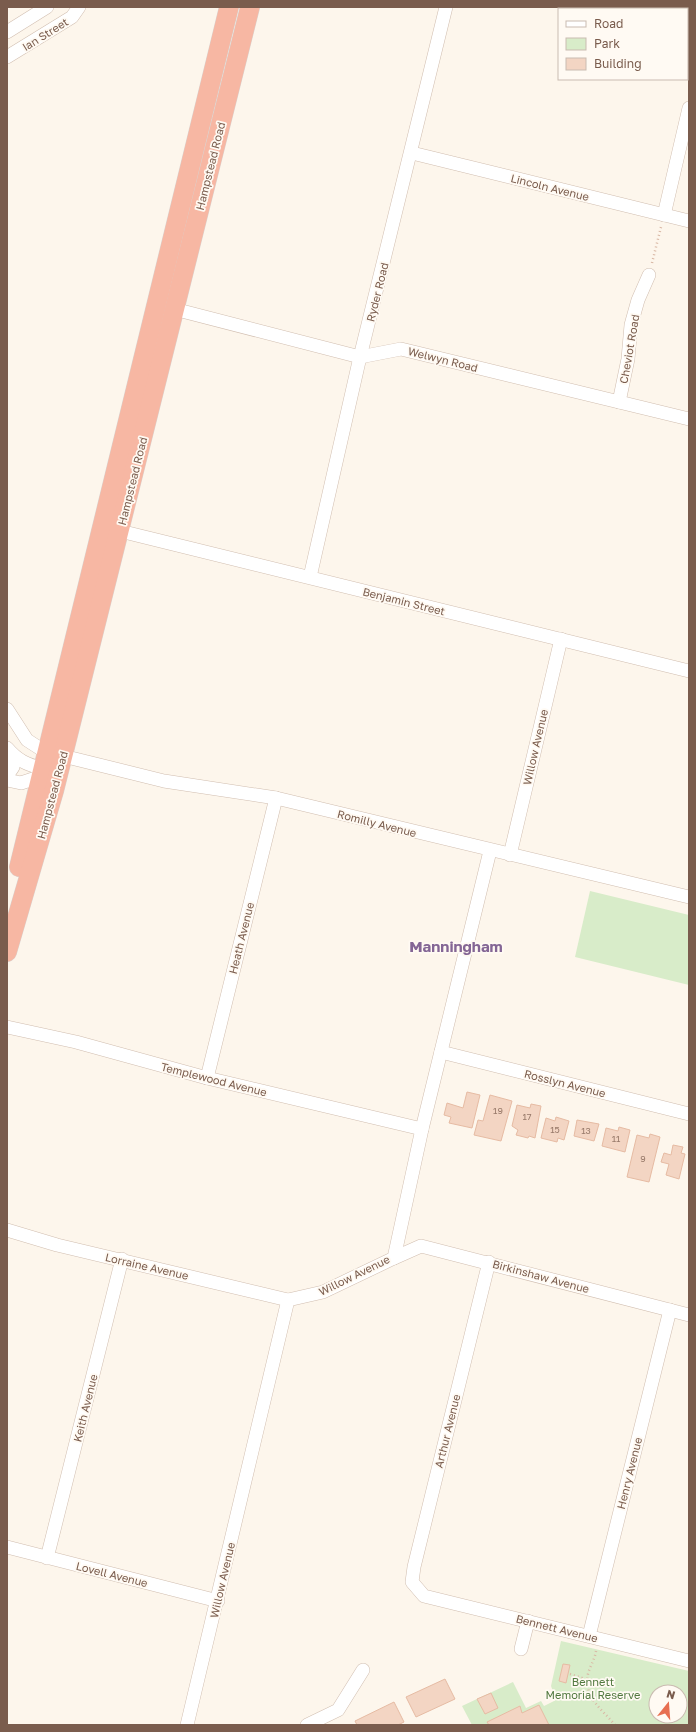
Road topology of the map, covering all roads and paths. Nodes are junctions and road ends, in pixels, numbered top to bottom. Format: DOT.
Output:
graph roads {
  1 [pos="47,7"];
  2 [pos="79,7"];
  3 [pos="229,7"];
  4 [pos="250,7"];
  5 [pos="446,7"];
  6 [pos="7,32"];
  7 [pos="7,57"];
  8 [pos="689,108"];
  9 [pos="412,153"];
  10 [pos="664,215"];
  11 [pos="689,221"];
  12 [pos="650,275"];
  13 [pos="156,304"];
  14 [pos="174,309"];
  15 [pos="360,357"];
  16 [pos="619,402"];
  17 [pos="689,419"];
  18 [pos="101,526"];
  19 [pos="120,531"];
  20 [pos="310,578"];
  21 [pos="561,639"];
  22 [pos="689,670"];
  23 [pos="7,709"];
  24 [pos="11,753"];
  25 [pos="49,763"];
  26 [pos="7,776"];
  27 [pos="7,780"];
  28 [pos="54,791"];
  29 [pos="276,798"];
  30 [pos="490,851"];
  31 [pos="510,855"];
  32 [pos="689,897"];
  33 [pos="7,949"];
  34 [pos="7,952"];
  35 [pos="7,1027"];
  36 [pos="441,1052"];
  37 [pos="207,1078"];
  38 [pos="689,1114"];
  39 [pos="422,1129"];
  40 [pos="7,1230"];
  41 [pos="394,1258"];
  42 [pos="122,1259"];
  43 [pos="489,1262"];
  44 [pos="288,1300"];
  45 [pos="670,1310"];
  46 [pos="689,1314"];
  47 [pos="7,1547"];
  48 [pos="47,1558"];
  49 [pos="424,1596"];
  50 [pos="218,1602"];
  51 [pos="528,1621"];
  52 [pos="594,1637"];
  53 [pos="521,1649"];
  54 [pos="689,1661"];
  55 [pos="363,1670"];
  56 [pos="570,1674"];
  57 [pos="587,1682"];
  58 [pos="187,1725"];
  59 [pos="307,1725"];
  60 [pos="615,1725"];
  1 -- 6 [label="street, Ian Street"];
  2 -- 7 [label="street, Ian Street"];
  3 -- 13 [label="highway, Hampstead Road"];
  4 -- 14 [label="highway, Hampstead Road"];
  5 -- 9 [label="street, Ryder Road"];
  8 -- 10 [label="street"];
  9 -- 10 [label="street, Lincoln Avenue"];
  9 -- 15 [label="street, Ryder Road"];
  10 -- 11 [label="street, Lincoln Avenue"];
  10 -- 12 [label="path"];
  12 -- 16 [label="street, Cheviot Road"];
  13 -- 14 [label="highway"];
  13 -- 18 [label="highway, Hampstead Road"];
  14 -- 15 [label="street, Welwyn Road"];
  14 -- 19 [label="highway, Hampstead Road"];
  15 -- 16 [label="street, Welwyn Road"];
  15 -- 20 [label="street, Ryder Road"];
  16 -- 17 [label="street, Welwyn Road"];
  18 -- 19 [label="highway"];
  18 -- 25 [label="highway, Hampstead Road"];
  19 -- 20 [label="street, Benjamin Street"];
  19 -- 25 [label="highway, Hampstead Road"];
  20 -- 21 [label="street, Benjamin Street"];
  21 -- 22 [label="street, Benjamin Street"];
  21 -- 31 [label="street, Willow Avenue"];
  23 -- 25 [label="street"];
  24 -- 25 [label="street"];
  24 -- 26 [label="street"];
  25 -- 27 [label="street"];
  25 -- 28 [label="highway, Hampstead Road"];
  25 -- 28 [label="highway"];
  25 -- 29 [label="street, Romilly Avenue"];
  25 -- 33 [label="highway, Hampstead Road"];
  28 -- 34 [label="highway, Hampstead Road"];
  29 -- 30 [label="street, Romilly Avenue"];
  29 -- 37 [label="street, Heath Avenue"];
  30 -- 31 [label="street, Romilly Avenue"];
  30 -- 36 [label="street, Willow Avenue"];
  31 -- 32 [label="street, Romilly Avenue"];
  35 -- 37 [label="street, Templewood Avenue"];
  36 -- 38 [label="street, Rosslyn Avenue"];
  36 -- 39 [label="street, Willow Avenue"];
  37 -- 39 [label="street, Templewood Avenue"];
  39 -- 41 [label="street, Willow Avenue"];
  40 -- 42 [label="street, Lorraine Avenue"];
  41 -- 43 [label="street, Birkinshaw Avenue"];
  41 -- 44 [label="street, Willow Avenue"];
  42 -- 44 [label="street, Lorraine Avenue"];
  42 -- 48 [label="street, Keith Avenue"];
  43 -- 45 [label="street, Birkinshaw Avenue"];
  43 -- 49 [label="street, Arthur Avenue"];
  44 -- 50 [label="street, Willow Avenue"];
  45 -- 46 [label="street, Birkinshaw Avenue"];
  45 -- 52 [label="street, Henry Avenue"];
  47 -- 48 [label="street, Lovell Avenue"];
  48 -- 50 [label="street, Lovell Avenue"];
  49 -- 51 [label="street, Bennett Avenue"];
  50 -- 58 [label="street, Willow Avenue"];
  51 -- 52 [label="street, Bennett Avenue"];
  51 -- 53 [label="street"];
  52 -- 54 [label="street, Bennett Avenue"];
  52 -- 57 [label="path"];
  55 -- 59 [label="street"];
  56 -- 57 [label="path"];
  57 -- 60 [label="path"];
}
